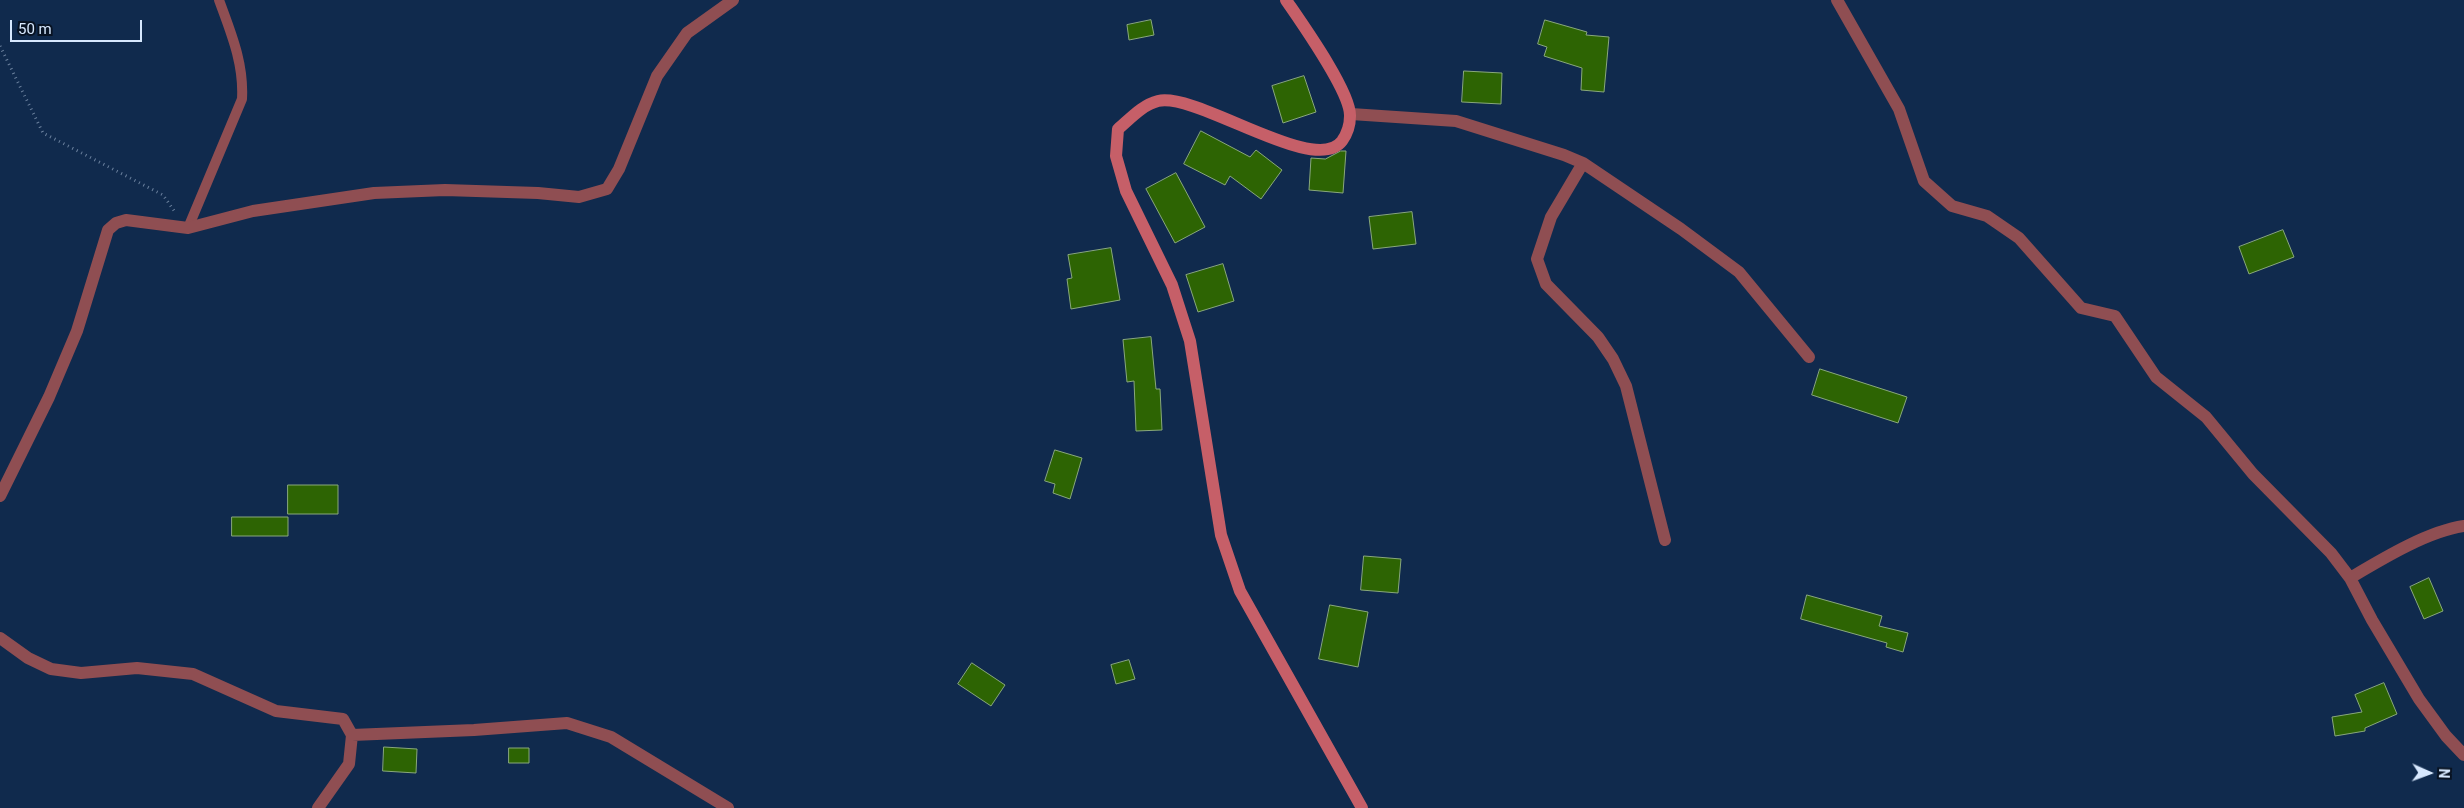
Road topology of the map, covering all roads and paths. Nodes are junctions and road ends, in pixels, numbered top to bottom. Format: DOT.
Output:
graph roads {
  1 [pos="219,0"];
  2 [pos="733,0"];
  3 [pos="1286,0"];
  4 [pos="1837,0"];
  5 [pos="0,46"];
  6 [pos="1351,114"];
  7 [pos="1583,164"];
  8 [pos="188,228"];
  9 [pos="1809,357"];
  10 [pos="0,496"];
  11 [pos="2464,526"];
  12 [pos="1665,540"];
  13 [pos="2350,578"];
  14 [pos="0,638"];
  15 [pos="352,735"];
  16 [pos="2464,755"];
  17 [pos="318,808"];
  18 [pos="728,808"];
  19 [pos="1362,808"];
  1 -- 8 [label="lane"];
  2 -- 8 [label="street"];
  3 -- 6 [label="main road"];
  4 -- 13 [label="street"];
  5 -- 8 [label="path"];
  6 -- 7 [label="street"];
  6 -- 19 [label="main road"];
  7 -- 9 [label="street"];
  7 -- 12 [label="street"];
  8 -- 10 [label="street"];
  11 -- 13 [label="street"];
  13 -- 16 [label="street"];
  14 -- 15 [label="street"];
  15 -- 17 [label="street"];
  15 -- 18 [label="street"];
}
